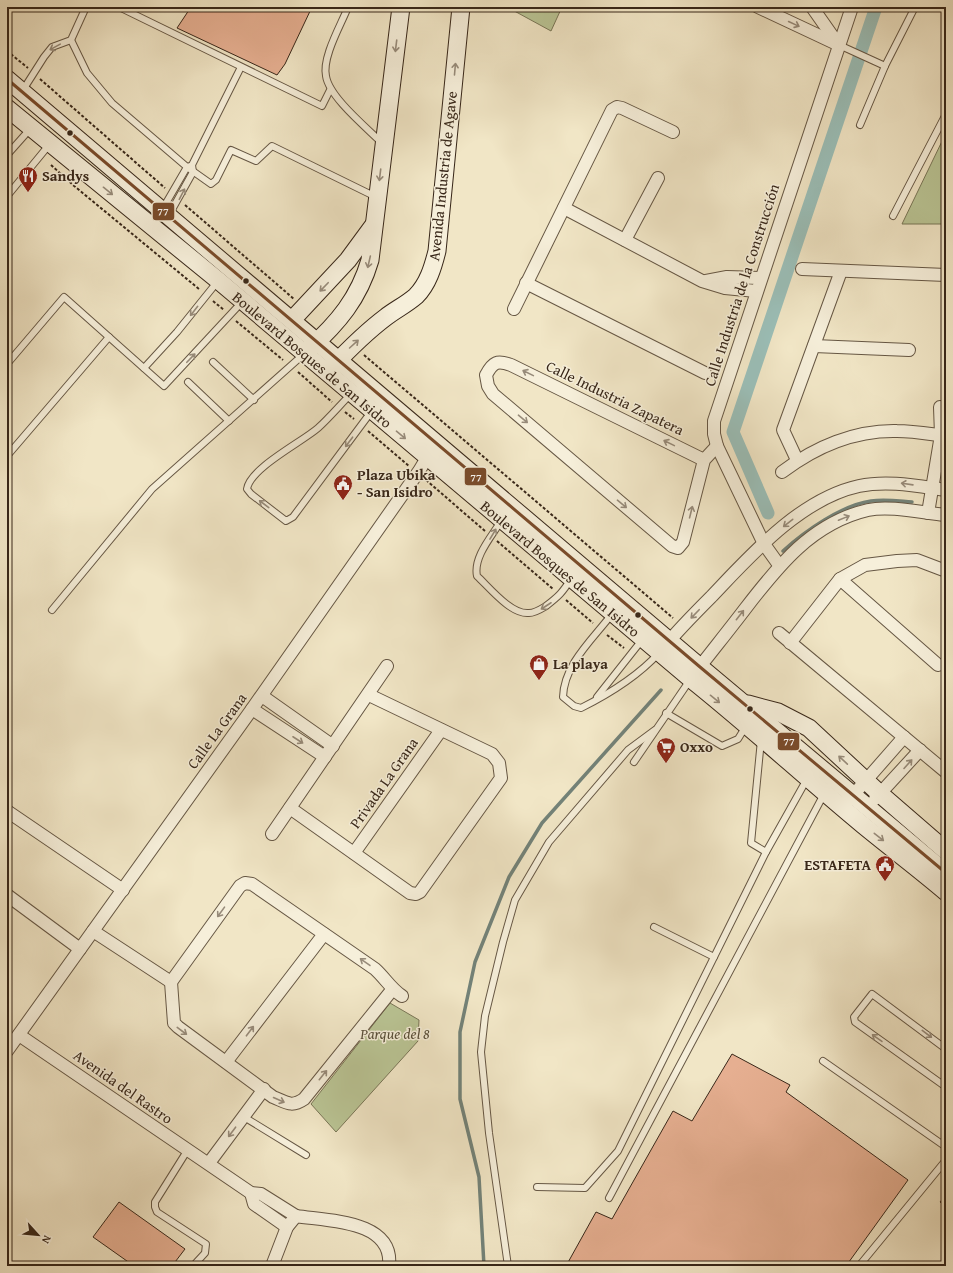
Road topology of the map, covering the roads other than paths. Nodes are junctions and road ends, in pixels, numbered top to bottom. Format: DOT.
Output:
graph roads {
  1 [pos="86,7"];
  2 [pos="119,7"];
  3 [pos="348,7"];
  4 [pos="401,7"];
  5 [pos="461,7"];
  6 [pos="758,7"];
  7 [pos="812,7"];
  8 [pos="852,7"];
  9 [pos="915,7"];
  10 [pos="71,40"];
  11 [pos="839,45"];
  12 [pos="885,66"];
  13 [pos="241,67"];
  14 [pos="7,79"];
  15 [pos="330,90"];
  16 [pos="22,92"];
  17 [pos="9,114"];
  18 [pos="945,117"];
  19 [pos="860,125"];
  20 [pos="31,128"];
  21 [pos="673,132"];
  22 [pos="384,145"];
  23 [pos="46,150"];
  24 [pos="7,155"];
  25 [pos="191,168"];
  26 [pos="658,178"];
  27 [pos="377,197"];
  28 [pos="7,200"];
  29 [pos="564,208"];
  30 [pos="166,212"];
  31 [pos="893,216"];
  32 [pos="374,224"];
  33 [pos="625,240"];
  34 [pos="802,269"];
  35 [pos="841,271"];
  36 [pos="946,275"];
  37 [pos="760,278"];
  38 [pos="219,281"];
  39 [pos="702,281"];
  40 [pos="526,284"];
  41 [pos="756,291"];
  42 [pos="242,301"];
  43 [pos="514,309"];
  44 [pos="292,320"];
  45 [pos="109,337"];
  46 [pos="317,342"];
  47 [pos="814,346"];
  48 [pos="909,350"];
  49 [pos="305,353"];
  50 [pos="339,359"];
  51 [pos="214,362"];
  52 [pos="7,364"];
  53 [pos="144,368"];
  54 [pos="327,372"];
  55 [pos="705,373"];
  56 [pos="188,382"];
  57 [pos="352,393"];
  58 [pos="254,400"];
  59 [pos="940,407"];
  60 [pos="372,410"];
  61 [pos="229,421"];
  62 [pos="944,436"];
  63 [pos="717,446"];
  64 [pos="432,450"];
  65 [pos="7,456"];
  66 [pos="704,460"];
  67 [pos="797,460"];
  68 [pos="782,472"];
  69 [pos="932,488"];
  70 [pos="946,490"];
  71 [pos="928,513"];
  72 [pos="946,515"];
  73 [pos="502,520"];
  74 [pos="764,544"];
  75 [pos="779,565"];
  76 [pos="946,571"];
  77 [pos="572,578"];
  78 [pos="840,579"];
  79 [pos="52,610"];
  80 [pos="613,613"];
  81 [pos="779,633"];
  82 [pos="642,638"];
  83 [pos="790,643"];
  84 [pos="664,647"];
  85 [pos="938,665"];
  86 [pos="387,666"];
  87 [pos="695,673"];
  88 [pos="369,695"];
  89 [pos="262,696"];
  90 [pos="595,701"];
  91 [pos="744,704"];
  92 [pos="252,709"];
  93 [pos="666,713"];
  94 [pos="747,724"];
  95 [pos="441,730"];
  96 [pos="656,730"];
  97 [pos="762,737"];
  98 [pos="904,737"];
  99 [pos="333,746"];
  100 [pos="920,750"];
  101 [pos="325,757"];
  102 [pos="634,762"];
  103 [pos="946,772"];
  104 [pos="808,777"];
  105 [pos="866,781"];
  106 [pos="825,792"];
  107 [pos="879,793"];
  108 [pos="848,801"];
  109 [pos="290,808"];
  110 [pos="7,811"];
  111 [pos="863,813"];
  112 [pos="272,834"];
  113 [pos="946,851"];
  114 [pos="766,852"];
  115 [pos="354,853"];
  116 [pos="946,873"];
  117 [pos="123,890"];
  118 [pos="946,892"];
  119 [pos="7,895"];
  120 [pos="654,926"];
  121 [pos="93,931"];
  122 [pos="324,934"];
  123 [pos="80,949"];
  124 [pos="714,957"];
  125 [pos="171,982"];
  126 [pos="19,1035"];
  127 [pos="946,1049"];
  128 [pos="7,1051"];
  129 [pos="823,1061"];
  130 [pos="226,1062"];
  131 [pos="946,1087"];
  132 [pos="264,1090"];
  133 [pos="244,1116"];
  134 [pos="946,1147"];
  135 [pos="187,1151"];
  136 [pos="306,1155"];
  137 [pos="946,1160"];
  138 [pos="209,1163"];
  139 [pos="537,1187"];
  140 [pos="609,1198"];
  141 [pos="291,1222"];
  142 [pos="193,1266"];
  143 [pos="272,1266"];
  144 [pos="389,1266"];
  145 [pos="508,1266"];
  146 [pos="859,1266"];
  1 -- 10 [label="lane"];
  2 -- 13 [label="lane"];
  3 -- 15 [label="lane"];
  4 -- 22 [label="main road, one-way"];
  50 -- 5 [label="main road, Avenida Industria de Agave, one-way"];
  6 -- 11 [label="street, one-way"];
  7 -- 11 [label="street"];
  8 -- 11 [label="street, Calle Industria de la Construcción"];
  9 -- 12 [label="lane"];
  10 -- 16 [label="lane, one-way"];
  10 -- 25 [label="lane"];
  11 -- 12 [label="lane"];
  11 -- 37 [label="street, Calle Industria de la Construcción"];
  12 -- 19 [label="lane"];
  13 -- 15 [label="lane"];
  13 -- 25 [label="lane"];
  14 -- 16 [label="main road, Boulevard Bosques de San Isidro"];
  15 -- 22 [label="lane"];
  16 -- 30 [label="main road, Boulevard Bosques de San Isidro"];
  17 -- 20 [label="main road, Boulevard Bosques de San Isidro"];
  18 -- 31 [label="lane"];
  20 -- 23 [label="main road, Boulevard Bosques de San Isidro"];
  20 -- 24 [label="lane"];
  21 -- 29 [label="street"];
  22 -- 27 [label="main road, one-way"];
  23 -- 28 [label="lane"];
  23 -- 38 [label="main road, Boulevard Bosques de San Isidro, one-way"];
  25 -- 27 [label="lane"];
  30 -- 25 [label="lane, one-way"];
  25 -- 30 [label="lane"];
  26 -- 33 [label="street"];
  27 -- 32 [label="main road"];
  29 -- 33 [label="street"];
  29 -- 40 [label="street"];
  30 -- 44 [label="main road, Boulevard Bosques de San Isidro"];
  32 -- 44 [label="main road, one-way"];
  32 -- 46 [label="main road, one-way"];
  33 -- 39 [label="street"];
  34 -- 35 [label="street"];
  35 -- 36 [label="street"];
  35 -- 47 [label="street"];
  37 -- 39 [label="street"];
  37 -- 41 [label="street, Calle Industria de la Construcción"];
  38 -- 42 [label="main road, Boulevard Bosques de San Isidro"];
  38 -- 53 [label="lane, one-way"];
  39 -- 41 [label="street"];
  40 -- 43 [label="street"];
  40 -- 55 [label="street"];
  41 -- 63 [label="street, Calle Industria de la Construcción"];
  42 -- 49 [label="main road, Boulevard Bosques de San Isidro"];
  53 -- 42 [label="lane, one-way"];
  44 -- 46 [label="main road, Boulevard Bosques de San Isidro"];
  45 -- 52 [label="lane"];
  45 -- 53 [label="lane"];
  45 -- 65 [label="lane"];
  46 -- 49 [label="main road"];
  46 -- 50 [label="main road, Boulevard Bosques de San Isidro"];
  47 -- 48 [label="street"];
  47 -- 67 [label="street"];
  49 -- 54 [label="main road, Boulevard Bosques de San Isidro"];
  49 -- 58 [label="lane"];
  50 -- 54 [label="main road, Avenida Industria de Agave"];
  50 -- 64 [label="main road, Boulevard Bosques de San Isidro"];
  51 -- 58 [label="lane"];
  54 -- 57 [label="main road, Boulevard Bosques de San Isidro"];
  56 -- 61 [label="lane"];
  57 -- 60 [label="main road, Boulevard Bosques de San Isidro"];
  60 -- 57 [label="lane, one-way"];
  58 -- 61 [label="lane"];
  59 -- 62 [label="street"];
  60 -- 64 [label="main road, Boulevard Bosques de San Isidro, one-way"];
  61 -- 79 [label="lane"];
  62 -- 67 [label="street"];
  62 -- 69 [label="street"];
  63 -- 66 [label="street"];
  63 -- 74 [label="street, Calle Industria de la Construcción"];
  64 -- 73 [label="main road, Boulevard Bosques de San Isidro"];
  64 -- 84 [label="main road, Boulevard Bosques de San Isidro"];
  64 -- 89 [label="street, Calle La Grana"];
  66 -- 66 [label="street, Calle Industria Zapatera, one-way"];
  67 -- 68 [label="street"];
  69 -- 70 [label="street"];
  69 -- 71 [label="street"];
  69 -- 74 [label="street, one-way"];
  71 -- 72 [label="street"];
  75 -- 71 [label="street, one-way"];
  73 -- 77 [label="main road, Boulevard Bosques de San Isidro"];
  77 -- 73 [label="lane, one-way"];
  74 -- 75 [label="street, Calle Industria de la Construcción"];
  74 -- 84 [label="street, one-way"];
  87 -- 75 [label="street, one-way"];
  76 -- 78 [label="street"];
  77 -- 80 [label="main road, Boulevard Bosques de San Isidro"];
  78 -- 83 [label="street"];
  78 -- 85 [label="street"];
  80 -- 82 [label="main road, Boulevard Bosques de San Isidro"];
  80 -- 90 [label="lane"];
  81 -- 83 [label="street"];
  82 -- 84 [label="main road, Boulevard Bosques de San Isidro"];
  82 -- 90 [label="lane"];
  83 -- 98 [label="street"];
  84 -- 87 [label="main road, Boulevard Bosques de San Isidro"];
  84 -- 90 [label="lane"];
  86 -- 88 [label="street"];
  87 -- 91 [label="main road, Boulevard Bosques de San Isidro"];
  87 -- 93 [label="lane"];
  87 -- 94 [label="main road, Boulevard Bosques de San Isidro, one-way"];
  88 -- 95 [label="street"];
  88 -- 99 [label="street"];
  89 -- 92 [label="street, Calle La Grana"];
  89 -- 99 [label="street"];
  105 -- 91 [label="main road, Boulevard Bosques de San Isidro, one-way"];
  91 -- 108 [label="main road, Boulevard Bosques de San Isidro"];
  92 -- 101 [label="street, one-way"];
  92 -- 117 [label="street, Calle La Grana"];
  93 -- 94 [label="lane"];
  93 -- 96 [label="lane"];
  94 -- 97 [label="main road, Boulevard Bosques de San Isidro"];
  95 -- 115 [label="street, Privada La Grana"];
  95 -- 115 [label="street"];
  96 -- 102 [label="lane"];
  96 -- 145 [label="lane"];
  97 -- 104 [label="main road, Boulevard Bosques de San Isidro"];
  97 -- 114 [label="lane"];
  98 -- 100 [label="street"];
  98 -- 105 [label="street"];
  99 -- 101 [label="street"];
  100 -- 103 [label="street"];
  107 -- 100 [label="street, one-way"];
  101 -- 109 [label="street"];
  104 -- 106 [label="main road, Boulevard Bosques de San Isidro"];
  104 -- 114 [label="lane"];
  105 -- 107 [label="main road, Boulevard Bosques de San Isidro"];
  105 -- 108 [label="street"];
  106 -- 108 [label="main road, Boulevard Bosques de San Isidro"];
  106 -- 140 [label="lane"];
  107 -- 111 [label="street"];
  107 -- 113 [label="main road, Boulevard Bosques de San Isidro"];
  108 -- 111 [label="main road, Boulevard Bosques de San Isidro"];
  109 -- 112 [label="street"];
  109 -- 115 [label="street"];
  110 -- 117 [label="street"];
  111 -- 116 [label="main road, Boulevard Bosques de San Isidro"];
  111 -- 118 [label="main road, Boulevard Bosques de San Isidro, one-way"];
  114 -- 124 [label="lane"];
  117 -- 121 [label="street, Calle La Grana"];
  119 -- 123 [label="street"];
  120 -- 124 [label="lane"];
  121 -- 123 [label="street, Calle La Grana"];
  121 -- 125 [label="street"];
  122 -- 125 [label="street, one-way"];
  130 -- 122 [label="street, one-way"];
  132 -- 122 [label="street, one-way"];
  123 -- 126 [label="street, Calle La Grana"];
  124 -- 139 [label="lane"];
  125 -- 130 [label="street, one-way"];
  126 -- 128 [label="street"];
  126 -- 135 [label="street, Avenida del Rastro"];
  131 -- 127 [label="lane, one-way"];
  129 -- 134 [label="lane"];
  130 -- 132 [label="street"];
  132 -- 133 [label="street"];
  133 -- 136 [label="lane"];
  133 -- 138 [label="street, one-way"];
  135 -- 138 [label="street, Avenida del Rastro"];
  135 -- 142 [label="lane"];
  137 -- 146 [label="lane"];
  138 -- 141 [label="street, Avenida del Rastro"];
  141 -- 143 [label="street"];
  141 -- 144 [label="street"];
}
